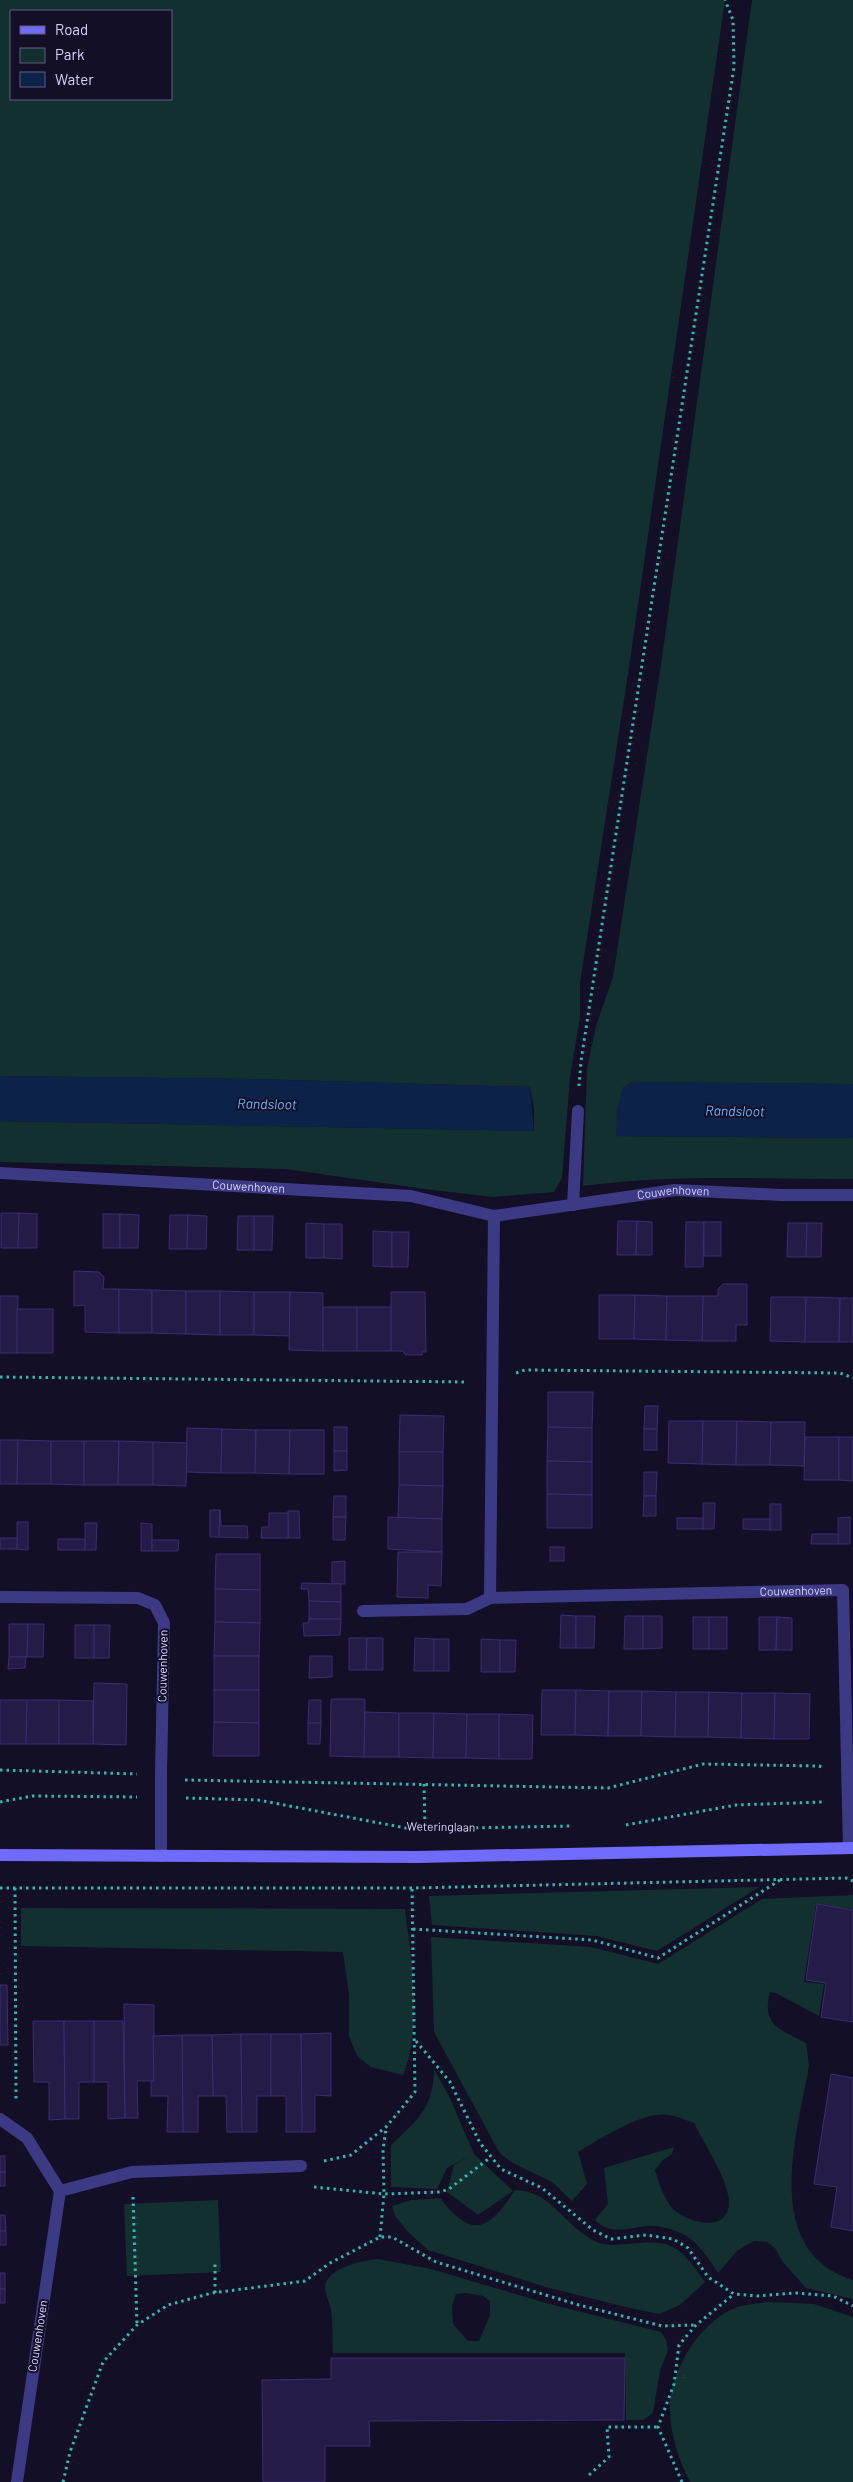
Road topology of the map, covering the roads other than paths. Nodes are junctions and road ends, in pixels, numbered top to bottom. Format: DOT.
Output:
graph roads {
  1 [pos="578,1111"];
  2 [pos="0,1173"];
  3 [pos="853,1195"];
  4 [pos="573,1205"];
  5 [pos="494,1216"];
  6 [pos="0,1596"];
  7 [pos="490,1598"];
  8 [pos="363,1611"];
  9 [pos="851,1848"];
  10 [pos="0,1855"];
  11 [pos="162,1856"];
  12 [pos="4,2122"];
  13 [pos="301,2166"];
  14 [pos="60,2191"];
  15 [pos="16,2482"];
  1 -- 4 [label="street"];
  2 -- 5 [label="street, Couwenhoven"];
  3 -- 4 [label="street, Couwenhoven"];
  4 -- 5 [label="street, Couwenhoven"];
  5 -- 7 [label="street"];
  6 -- 11 [label="street, Couwenhoven"];
  7 -- 8 [label="street, Couwenhoven"];
  7 -- 9 [label="street, Couwenhoven"];
  9 -- 11 [label="street"];
  10 -- 11 [label="street"];
  12 -- 14 [label="street"];
  13 -- 14 [label="street"];
  14 -- 15 [label="street, Couwenhoven"];
}
